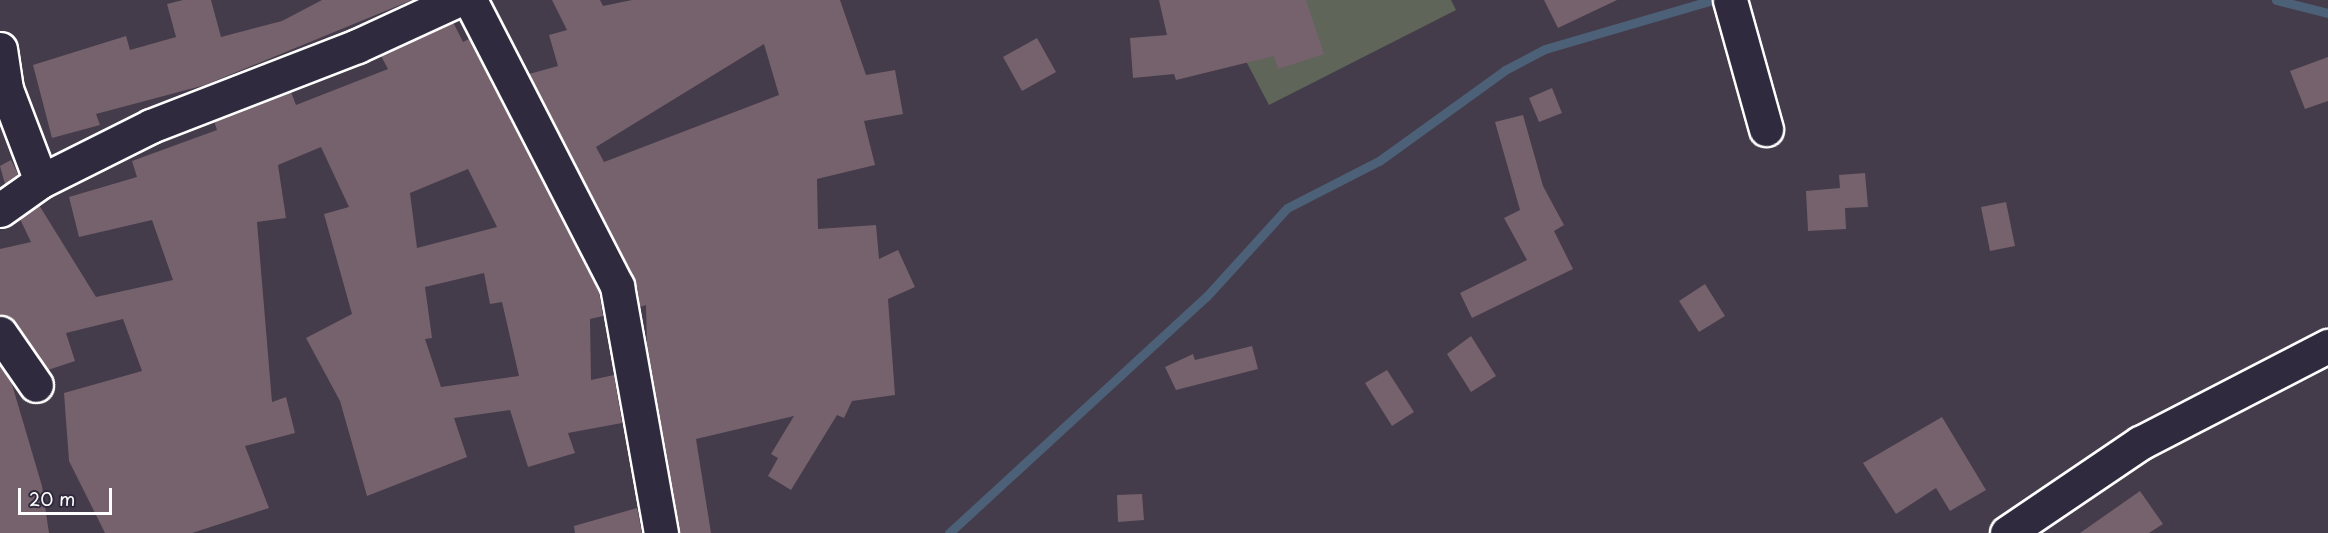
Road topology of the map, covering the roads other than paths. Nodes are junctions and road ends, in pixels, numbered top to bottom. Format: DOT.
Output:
graph roads {
  1 [pos="457,0"];
  2 [pos="470,0"];
  3 [pos="1730,0"];
  4 [pos="0,49"];
  5 [pos="1766,129"];
  6 [pos="41,181"];
  7 [pos="0,210"];
  8 [pos="0,333"];
  9 [pos="2328,346"];
  10 [pos="36,385"];
  11 [pos="661,533"];
  12 [pos="2007,533"];
  1 -- 6 [label="street"];
  2 -- 11 [label="street"];
  3 -- 5 [label="street"];
  4 -- 6 [label="street"];
  6 -- 7 [label="street"];
  8 -- 10 [label="street"];
  9 -- 12 [label="street"];
}
